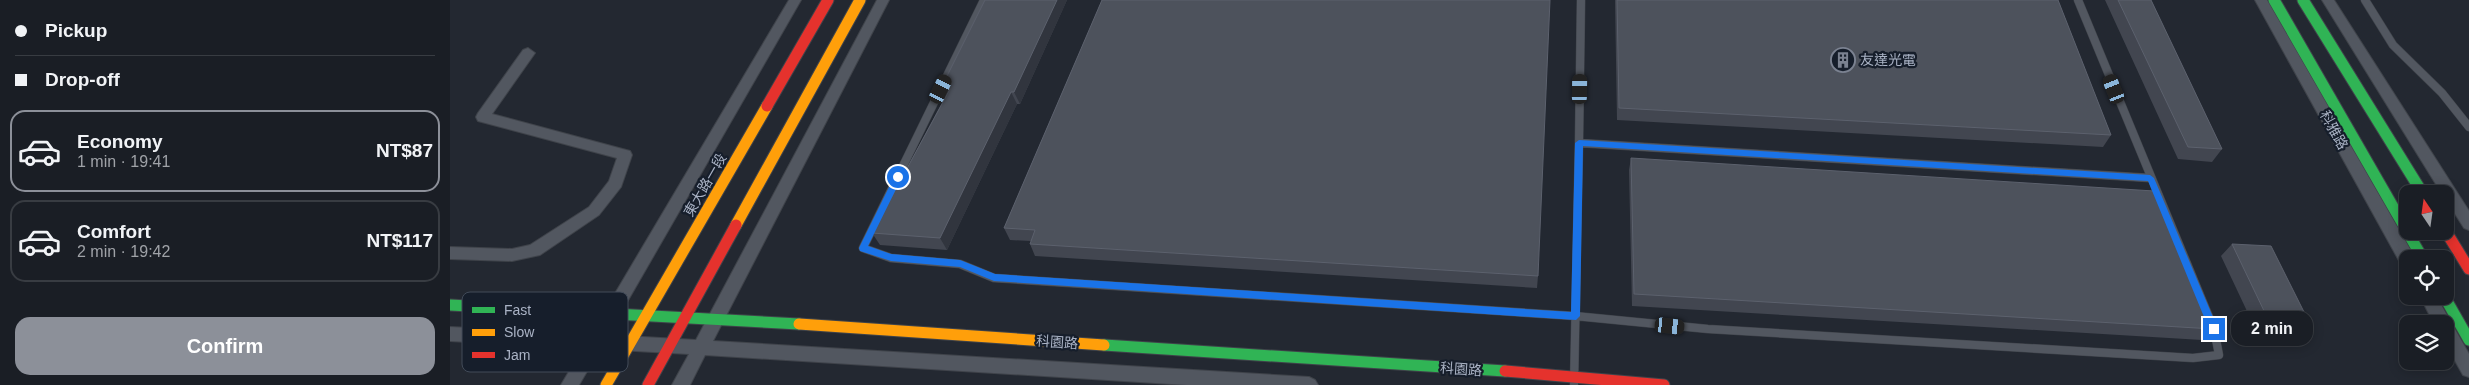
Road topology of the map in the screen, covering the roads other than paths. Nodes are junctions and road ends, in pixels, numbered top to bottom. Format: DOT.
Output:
graph roads {
  1 [pos="795,0"];
  2 [pos="828,0"];
  3 [pos="860,0"];
  4 [pos="884,0"];
  5 [pos="984,0"];
  6 [pos="1581,0"];
  7 [pos="2078,0"];
  8 [pos="2261,0"];
  9 [pos="2274,0"];
  10 [pos="2304,0"];
  11 [pos="2328,0"];
  12 [pos="2365,0"];
  13 [pos="528,53"];
  14 [pos="2469,127"];
  15 [pos="1579,143"];
  16 [pos="2150,178"];
  17 [pos="2417,185"];
  18 [pos="2469,224"];
  19 [pos="2451,240"];
  20 [pos="2402,250"];
  21 [pos="2417,250"];
  22 [pos="450,253"];
  23 [pos="2469,268"];
  24 [pos="624,292"];
  25 [pos="2449,305"];
  26 [pos="628,314"];
  27 [pos="646,315"];
  28 [pos="1576,316"];
  29 [pos="686,317"];
  30 [pos="717,319"];
  31 [pos="2469,340"];
  32 [pos="630,343"];
  33 [pos="2454,343"];
  34 [pos="628,346"];
  35 [pos="670,346"];
  36 [pos="702,347"];
  37 [pos="2469,370"];
  38 [pos="577,372"];
  39 [pos="613,372"];
  40 [pos="1574,381"];
  41 [pos="570,385"];
  42 [pos="606,385"];
  43 [pos="648,385"];
  44 [pos="681,385"];
  45 [pos="1309,385"];
  46 [pos="1664,385"];
  1 -- 24 [label="street"];
  2 -- 27 [label="street, 東大路一段"];
  3 -- 29 [label="street"];
  4 -- 30 [label="street"];
  5 -- 28 [label="lane"];
  6 -- 15 [label="lane"];
  7 -- 16 [label="lane"];
  8 -- 20 [label="street, 科雅路"];
  9 -- 21 [label="street, 科雅路"];
  10 -- 17 [label="street"];
  11 -- 18 [label="street"];
  12 -- 14 [label="lane"];
  13 -- 22 [label="street"];
  15 -- 16 [label="lane"];
  15 -- 28 [label="lane"];
  16 -- 28 [label="lane"];
  19 -- 23 [label="street"];
  25 -- 31 [label="street"];
  26 -- 27 [label="street, 科園路"];
  27 -- 29 [label="street, 科園路"];
  27 -- 32 [label="street, 東大路一段"];
  28 -- 40 [label="lane"];
  29 -- 30 [label="street, 科園路"];
  29 -- 35 [label="street"];
  30 -- 36 [label="street"];
  30 -- 40 [label="street, 科園路"];
  32 -- 34 [label="street, 東大路一段"];
  32 -- 35 [label="street, 科園路"];
  33 -- 37 [label="street"];
  35 -- 36 [label="street, 科園路"];
  35 -- 43 [label="street"];
  36 -- 44 [label="street"];
  36 -- 45 [label="street, 科園路"];
  38 -- 41 [label="street"];
  39 -- 42 [label="street, 東大路一段"];
  40 -- 46 [label="street, 科園路"];
}
